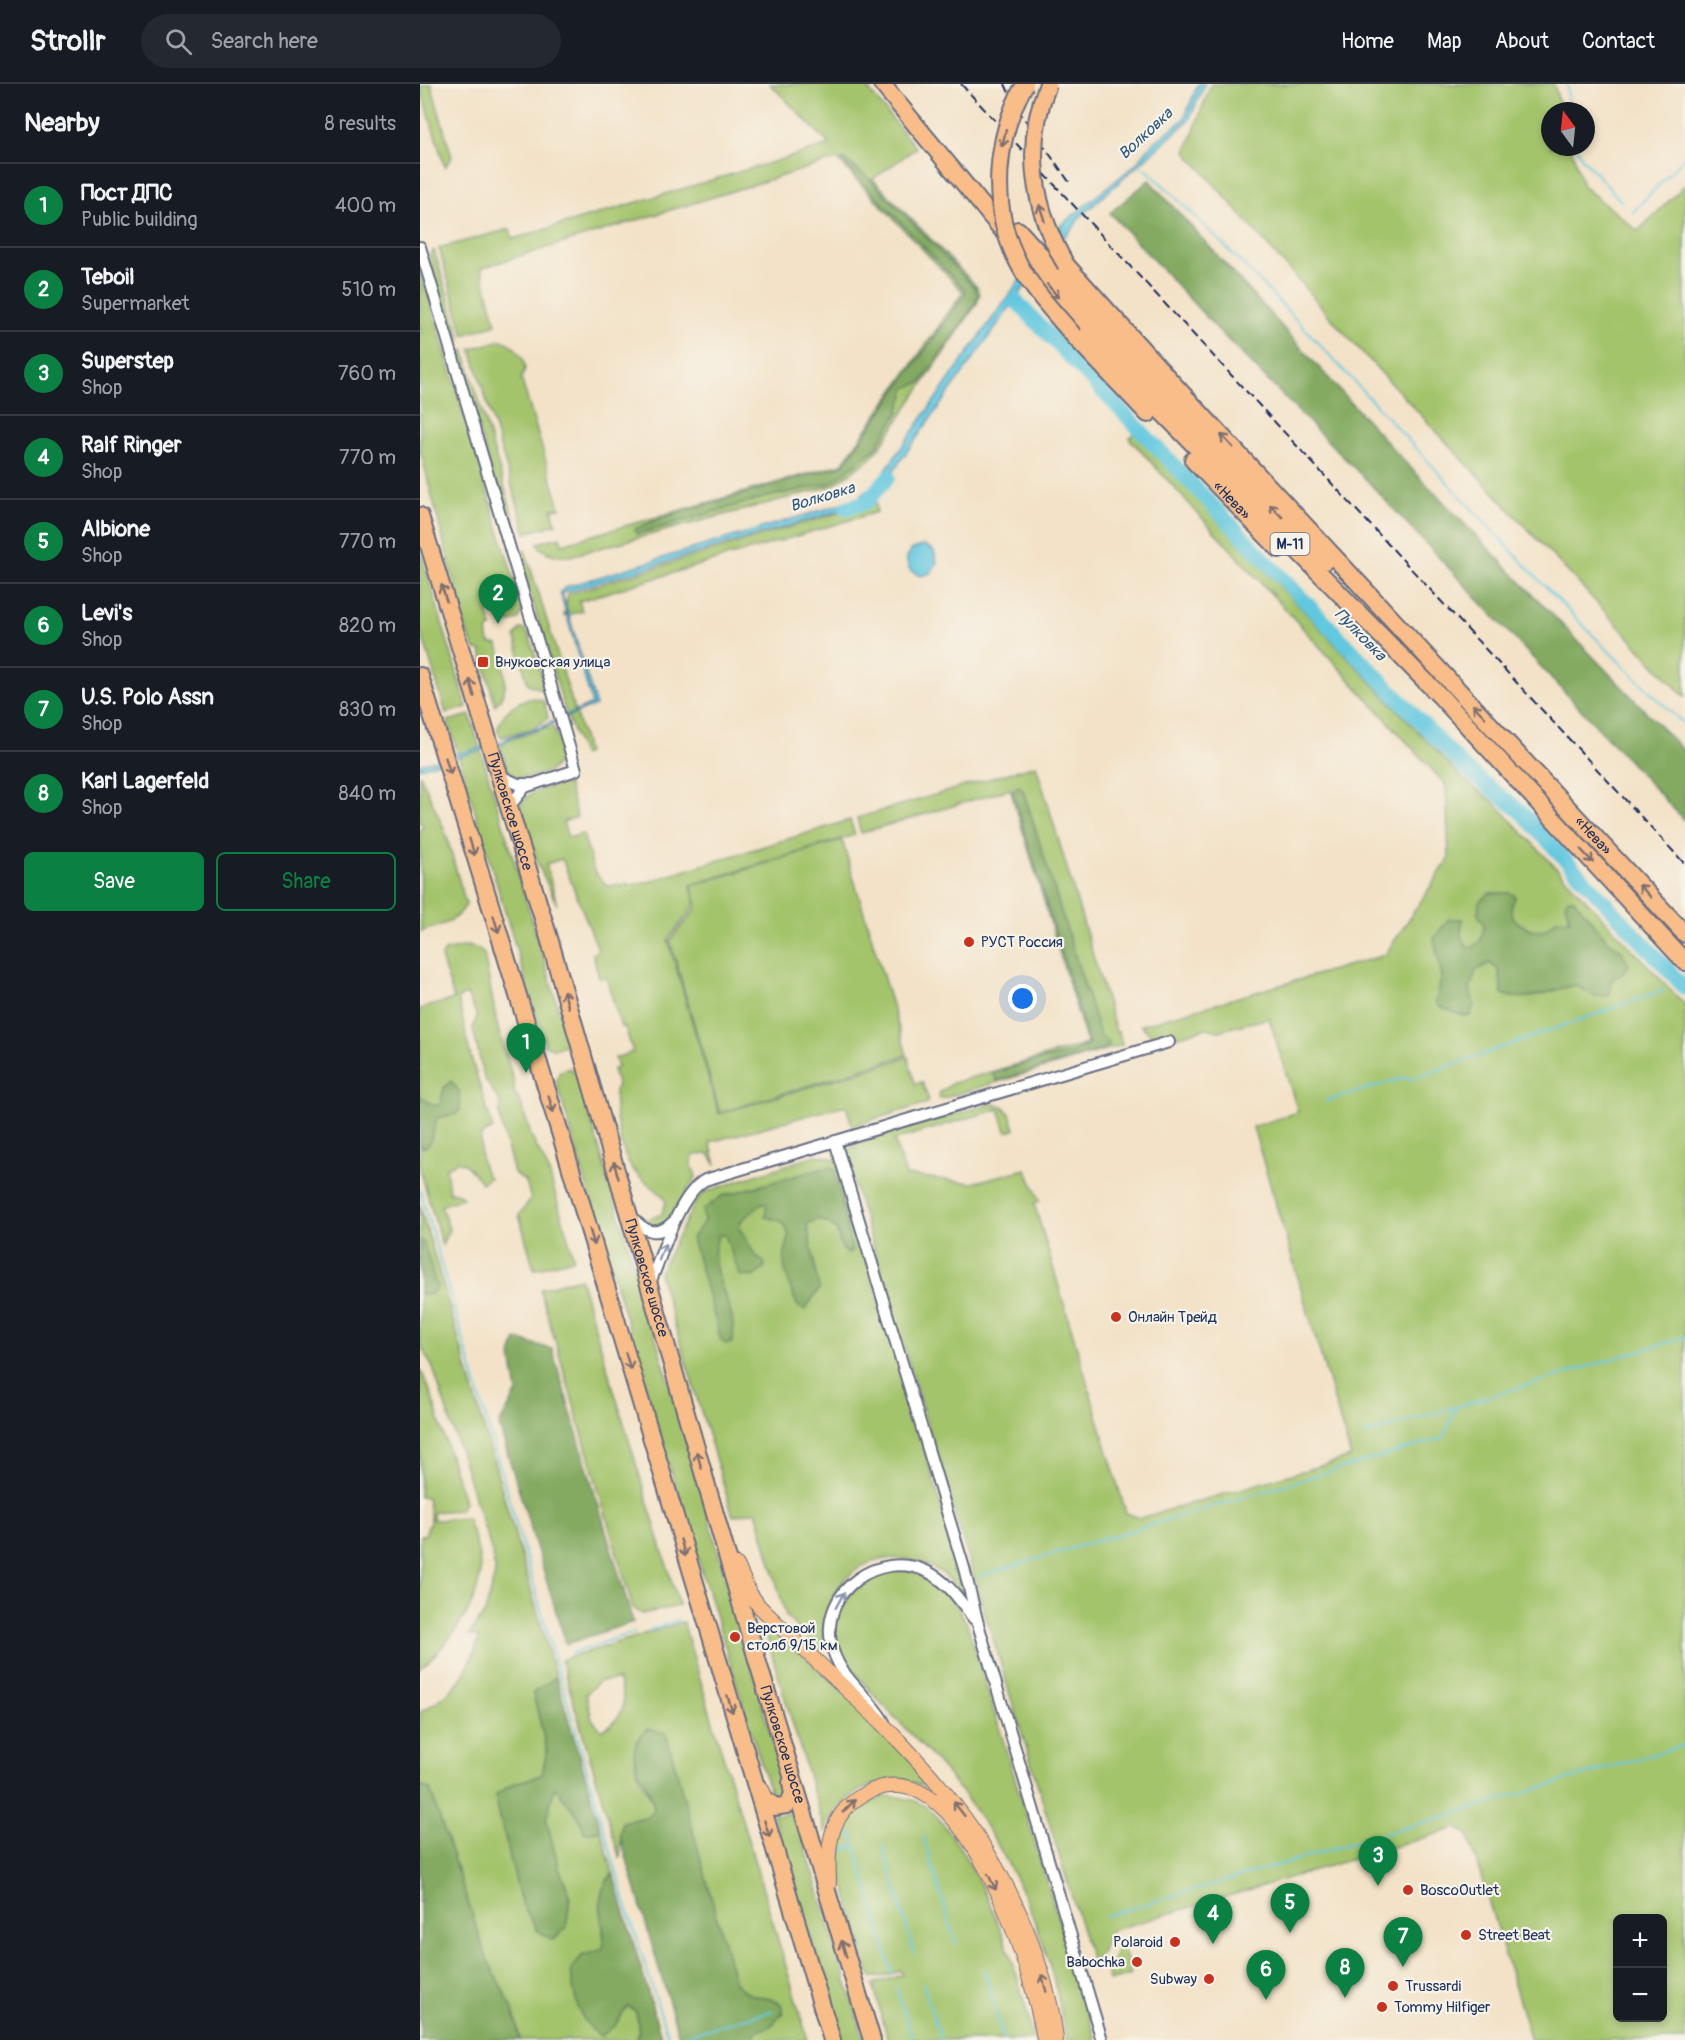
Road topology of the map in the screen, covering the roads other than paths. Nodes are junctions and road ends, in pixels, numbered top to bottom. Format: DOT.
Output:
graph roads {
  1 [pos="882,84"];
  2 [pos="894,84"];
  3 [pos="1025,84"];
  4 [pos="1048,84"];
  5 [pos="420,247"];
  6 [pos="1090,323"];
  7 [pos="420,516"];
  8 [pos="420,676"];
  9 [pos="424,695"];
  10 [pos="497,774"];
  11 [pos="532,784"];
  12 [pos="508,808"];
  13 [pos="1685,934"];
  14 [pos="1685,962"];
  15 [pos="1169,1042"];
  16 [pos="835,1141"];
  17 [pos="628,1212"];
  18 [pos="678,1217"];
  19 [pos="648,1288"];
  20 [pos="723,1540"];
  21 [pos="978,1624"];
  22 [pos="890,1731"];
  23 [pos="789,1767"];
  24 [pos="750,1773"];
  25 [pos="830,1901"];
  26 [pos="832,2040"];
  27 [pos="872,2040"];
  28 [pos="1044,2040"];
  29 [pos="1056,2040"];
  30 [pos="1101,2040"];
  1 -- 6 [label="highway, one-way"];
  2 -- 6 [label="highway"];
  3 -- 6 [label="highway, one-way, bridge"];
  6 -- 4 [label="highway, one-way, bridge"];
  5 -- 11 [label="street"];
  13 -- 6 [label="highway, «Нева» / М-11, one-way"];
  6 -- 14 [label="highway, «Нева» / М-11, one-way"];
  10 -- 7 [label="highway, Пулковское шоссе, one-way"];
  8 -- 9 [label="highway"];
  9 -- 24 [label="highway, one-way"];
  10 -- 11 [label="street"];
  10 -- 12 [label="highway, Пулковское шоссе"];
  11 -- 12 [label="street"];
  17 -- 12 [label="highway, Пулковское шоссе, one-way"];
  15 -- 16 [label="street"];
  16 -- 18 [label="street"];
  16 -- 21 [label="street"];
  17 -- 18 [label="street"];
  17 -- 19 [label="highway, Пулковское шоссе"];
  19 -- 18 [label="street, one-way"];
  20 -- 19 [label="highway, Пулковское шоссе, one-way"];
  20 -- 22 [label="main road"];
  20 -- 23 [label="highway, Пулковское шоссе"];
  22 -- 21 [label="street, one-way"];
  21 -- 30 [label="street"];
  29 -- 22 [label="main road, one-way"];
  23 -- 24 [label="highway"];
  23 -- 25 [label="highway, Пулковское шоссе"];
  24 -- 26 [label="highway, one-way"];
  27 -- 25 [label="highway, Пулковское шоссе, one-way"];
  25 -- 28 [label="main road, one-way"];
}
